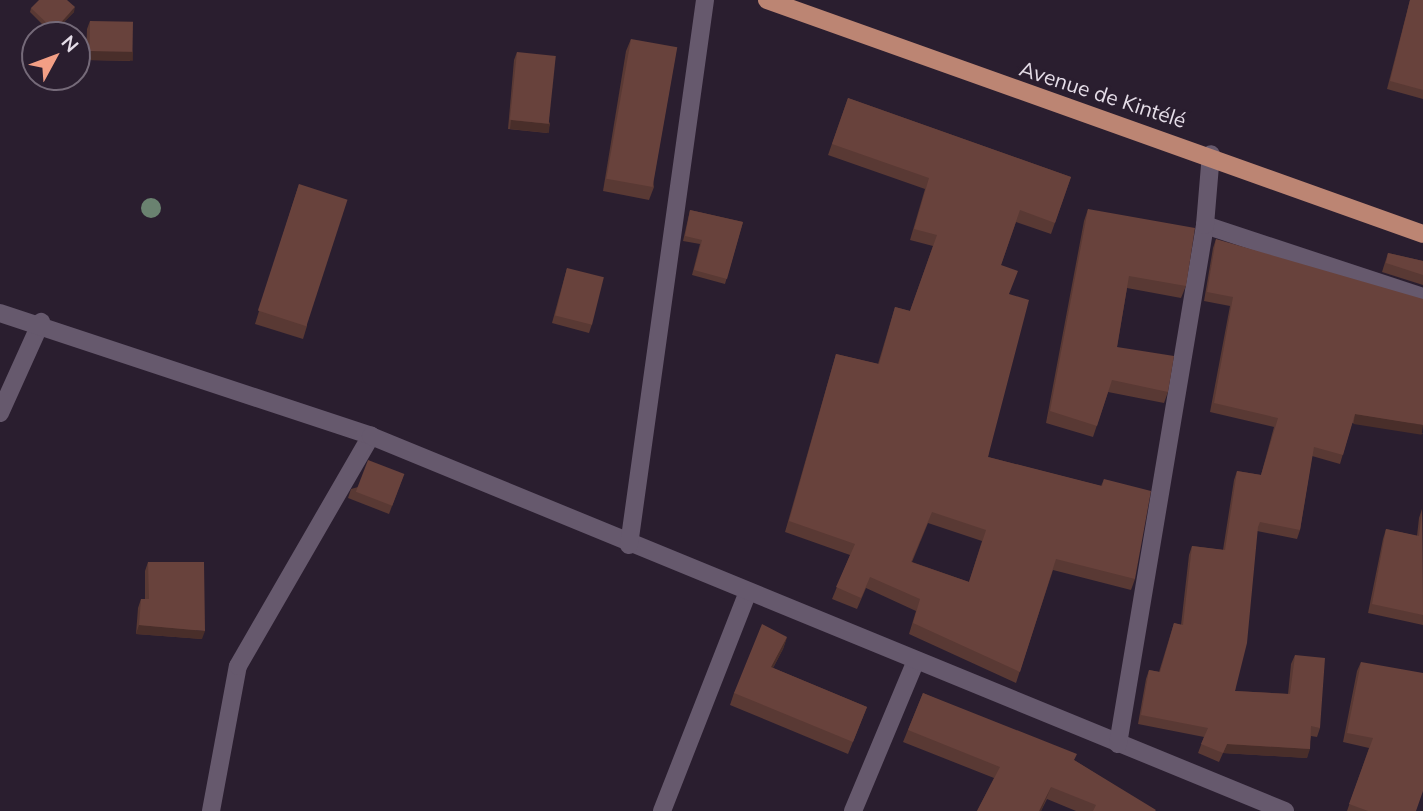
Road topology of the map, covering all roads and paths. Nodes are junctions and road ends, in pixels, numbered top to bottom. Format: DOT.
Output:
graph roads {
  1 [pos="705,0"];
  2 [pos="767,0"];
  3 [pos="1211,154"];
  4 [pos="1205,225"];
  5 [pos="1423,234"];
  6 [pos="1423,297"];
  7 [pos="0,313"];
  8 [pos="41,322"];
  9 [pos="0,414"];
  10 [pos="371,436"];
  11 [pos="629,545"];
  12 [pos="748,592"];
  13 [pos="915,663"];
  14 [pos="1118,744"];
  15 [pos="211,811"];
  16 [pos="662,811"];
  17 [pos="853,811"];
  18 [pos="1285,811"];
  1 -- 11 [label="street"];
  2 -- 3 [label="main road, Avenue de Kintélé"];
  3 -- 4 [label="street"];
  3 -- 5 [label="main road, Avenue de Kintélé"];
  4 -- 6 [label="street"];
  4 -- 14 [label="street"];
  7 -- 8 [label="street"];
  8 -- 9 [label="street"];
  8 -- 10 [label="street"];
  10 -- 11 [label="street"];
  10 -- 15 [label="street"];
  11 -- 12 [label="street"];
  12 -- 13 [label="street"];
  12 -- 16 [label="street"];
  13 -- 14 [label="street"];
  13 -- 17 [label="street"];
  14 -- 18 [label="street"];
}
